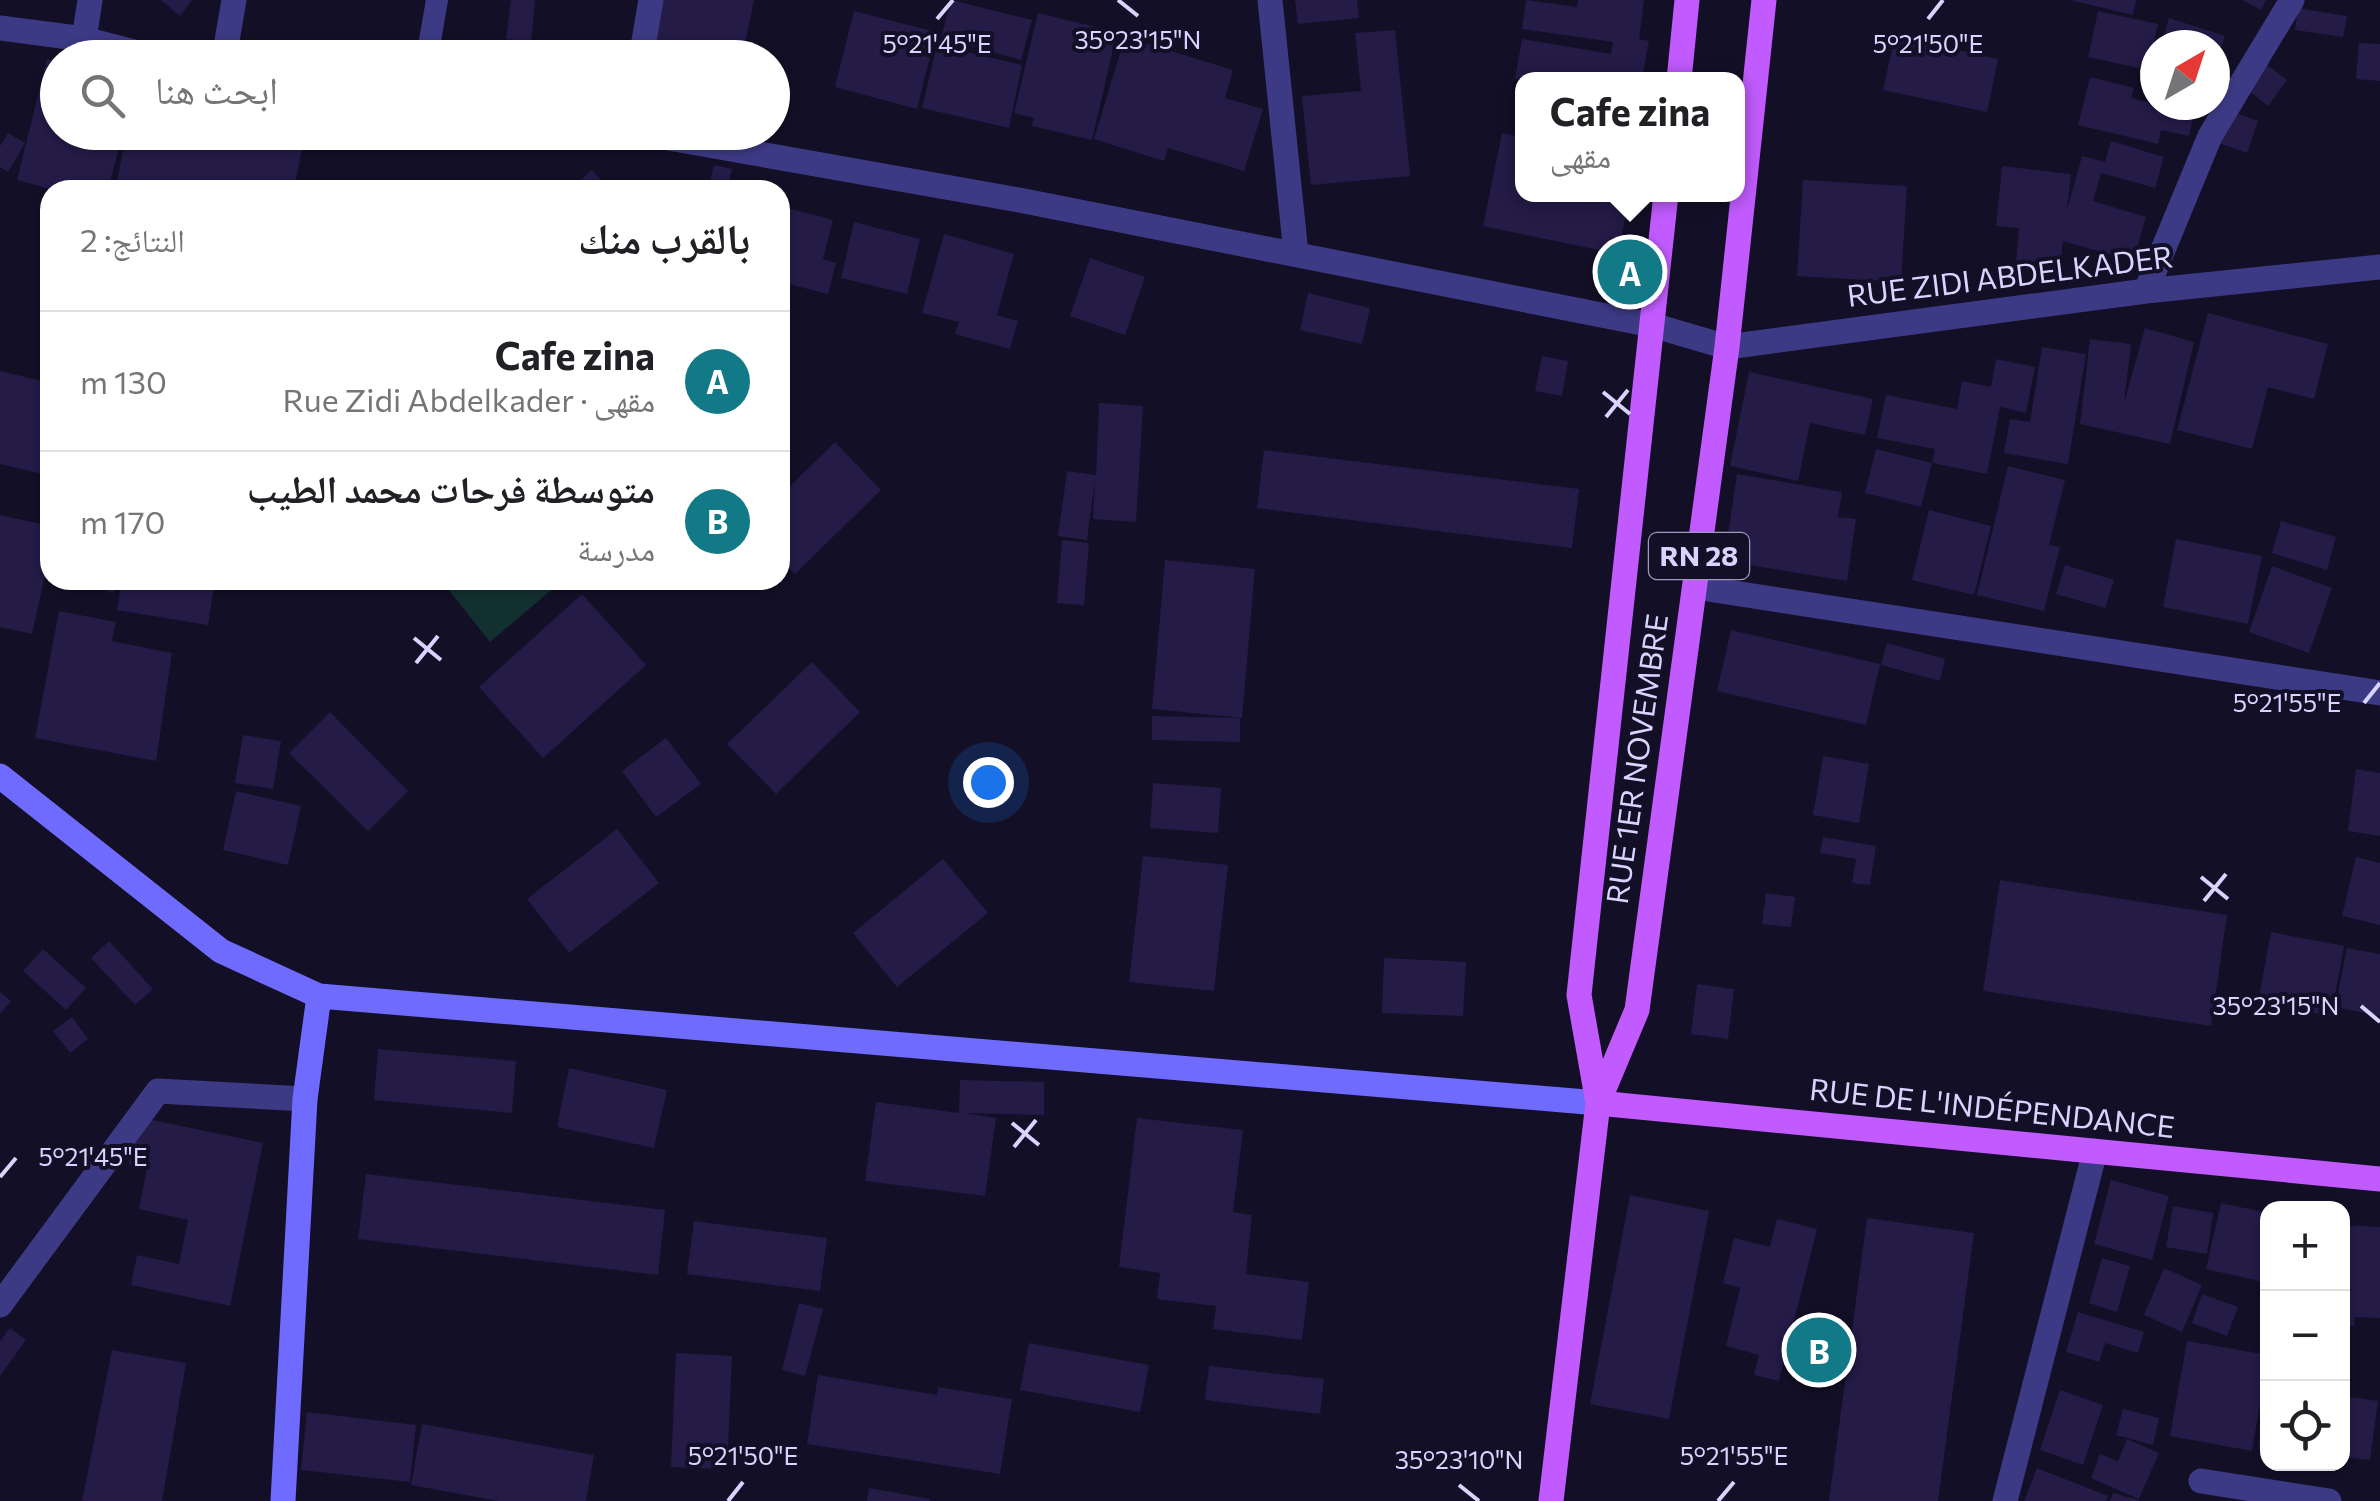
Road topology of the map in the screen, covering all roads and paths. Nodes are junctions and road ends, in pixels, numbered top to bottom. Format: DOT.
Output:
graph roads {
  1 [pos="90,0"];
  2 [pos="234,0"];
  3 [pos="437,0"];
  4 [pos="651,0"];
  5 [pos="1270,0"];
  6 [pos="1687,0"];
  7 [pos="1764,0"];
  8 [pos="2292,0"];
  9 [pos="0,28"];
  10 [pos="84,40"];
  11 [pos="227,40"];
  12 [pos="430,40"];
  13 [pos="644,40"];
  14 [pos="1679,72"];
  15 [pos="733,150"];
  16 [pos="1745,178"];
  17 [pos="1665,202"];
  18 [pos="1742,202"];
  19 [pos="1296,254"];
  20 [pos="2380,267"];
  21 [pos="2146,291"];
  22 [pos="1652,325"];
  23 [pos="1727,347"];
  24 [pos="1695,587"];
  25 [pos="2380,692"];
  26 [pos="2,786"];
  27 [pos="319,996"];
  28 [pos="304,1100"];
  29 [pos="1598,1103"];
  30 [pos="2095,1152"];
  31 [pos="2380,1179"];
  32 [pos="0,1306"];
  33 [pos="2201,1480"];
  34 [pos="283,1501"];
  35 [pos="1551,1501"];
  36 [pos="2005,1501"];
  37 [pos="2329,1501"];
  1 -- 10 [label="street"];
  2 -- 11 [label="street"];
  3 -- 12 [label="lane"];
  4 -- 13 [label="street"];
  5 -- 19 [label="street"];
  6 -- 14 [label="main road"];
  7 -- 16 [label="main road, RUE 1ER NOVEMBRE / RN 28"];
  8 -- 21 [label="street"];
  9 -- 10 [label="street"];
  15 -- 19 [label="street, RUE ZIDI ABDELKADER"];
  17 -- 22 [label="main road, RN 28"];
  18 -- 23 [label="main road, RUE 1ER NOVEMBRE / RN 28"];
  19 -- 22 [label="street, RUE ZIDI ABDELKADER"];
  20 -- 21 [label="street, RUE ZIDI ABDELKADER"];
  21 -- 23 [label="street, RUE ZIDI ABDELKADER"];
  22 -- 23 [label="street, RUE ZIDI ABDELKADER"];
  22 -- 29 [label="main road, RN 28"];
  23 -- 24 [label="main road, RUE 1ER NOVEMBRE / RN 28"];
  24 -- 25 [label="street"];
  24 -- 29 [label="main road, RUE 1ER NOVEMBRE / RN 28"];
  26 -- 27 [label="main road"];
  27 -- 28 [label="main road"];
  27 -- 29 [label="main road"];
  28 -- 32 [label="street"];
  28 -- 34 [label="main road"];
  29 -- 30 [label="main road, RUE DE L'INDÉPENDANCE"];
  29 -- 35 [label="main road, RN 28"];
  30 -- 31 [label="main road, RUE DE L'INDÉPENDANCE"];
  30 -- 36 [label="street"];
  33 -- 37 [label="street"];
}
